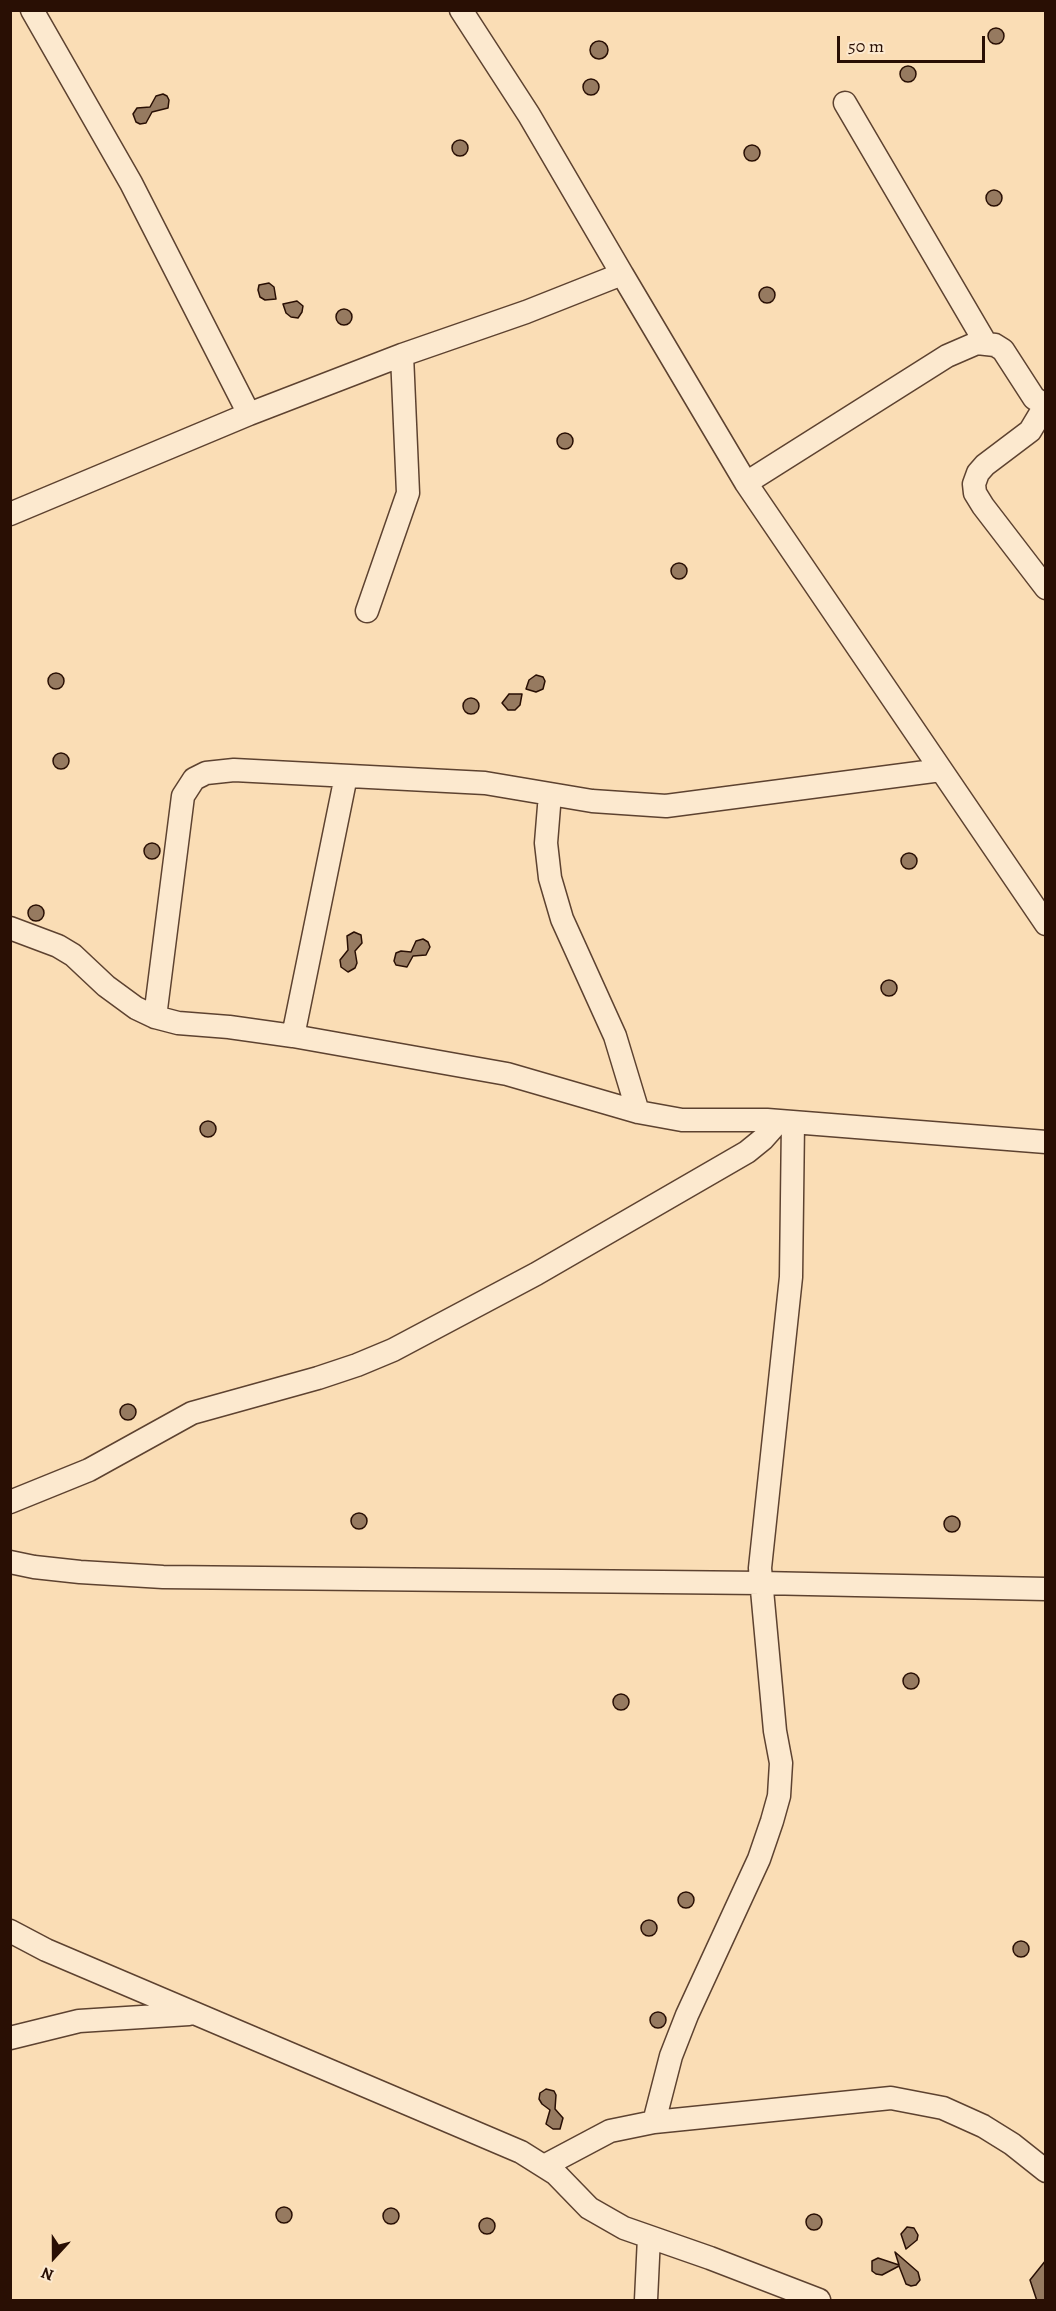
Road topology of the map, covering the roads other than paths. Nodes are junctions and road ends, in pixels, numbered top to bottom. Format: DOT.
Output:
graph roads {
  1 [pos="32,10"];
  2 [pos="461,10"];
  3 [pos="845,103"];
  4 [pos="622,274"];
  5 [pos="985,342"];
  6 [pos="402,355"];
  7 [pos="1045,406"];
  8 [pos="249,414"];
  9 [pos="746,483"];
  10 [pos="10,514"];
  11 [pos="1046,588"];
  12 [pos="367,611"];
  13 [pos="941,770"];
  14 [pos="346,776"];
  15 [pos="550,794"];
  16 [pos="1046,924"];
  17 [pos="10,928"];
  18 [pos="155,1017"];
  19 [pos="293,1036"];
  20 [pos="638,1112"];
  21 [pos="786,1122"];
  22 [pos="1046,1142"];
  23 [pos="10,1502"];
  24 [pos="10,1562"];
  25 [pos="760,1583"];
  26 [pos="1046,1589"];
  27 [pos="10,1931"];
  28 [pos="193,2013"];
  29 [pos="10,2038"];
  30 [pos="654,2122"];
  31 [pos="544,2166"];
  32 [pos="1046,2170"];
  33 [pos="649,2237"];
  34 [pos="646,2301"];
  35 [pos="819,2301"];
  1 -- 8 [label="street"];
  2 -- 4 [label="street"];
  3 -- 5 [label="street"];
  4 -- 6 [label="street"];
  4 -- 9 [label="street"];
  5 -- 7 [label="street"];
  5 -- 9 [label="street"];
  6 -- 8 [label="street"];
  6 -- 12 [label="street"];
  7 -- 11 [label="street"];
  8 -- 10 [label="street"];
  9 -- 13 [label="street"];
  13 -- 15 [label="street"];
  13 -- 16 [label="street"];
  14 -- 15 [label="street"];
  14 -- 18 [label="street"];
  14 -- 19 [label="street"];
  15 -- 20 [label="street"];
  17 -- 18 [label="street"];
  18 -- 19 [label="street"];
  19 -- 20 [label="street"];
  20 -- 21 [label="street"];
  21 -- 22 [label="street"];
  21 -- 23 [label="street"];
  21 -- 25 [label="street"];
  24 -- 25 [label="street"];
  25 -- 26 [label="street"];
  25 -- 30 [label="street"];
  27 -- 28 [label="street"];
  28 -- 29 [label="street"];
  28 -- 31 [label="street"];
  30 -- 31 [label="street"];
  30 -- 32 [label="street"];
  31 -- 33 [label="street"];
  33 -- 34 [label="street"];
  33 -- 35 [label="street"];
}
